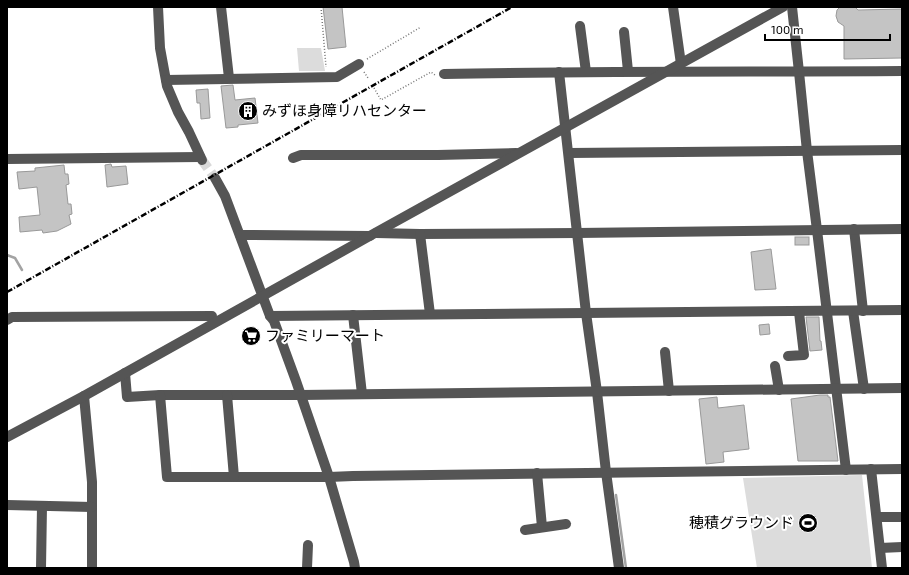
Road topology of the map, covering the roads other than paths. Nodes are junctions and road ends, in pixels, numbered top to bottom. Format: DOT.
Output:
graph roads {
  1 [pos="158,7"];
  2 [pos="222,7"];
  3 [pos="673,7"];
  4 [pos="783,7"];
  5 [pos="792,7"];
  6 [pos="580,26"];
  7 [pos="624,32"];
  8 [pos="359,64"];
  9 [pos="681,64"];
  10 [pos="628,71"];
  11 [pos="902,71"];
  12 [pos="559,72"];
  13 [pos="586,72"];
  14 [pos="667,72"];
  15 [pos="799,72"];
  16 [pos="444,74"];
  17 [pos="229,78"];
  18 [pos="166,80"];
  19 [pos="565,127"];
  20 [pos="902,150"];
  21 [pos="807,152"];
  22 [pos="518,153"];
  23 [pos="568,153"];
  24 [pos="293,158"];
  25 [pos="7,159"];
  26 [pos="215,178"];
  27 [pos="854,229"];
  28 [pos="902,229"];
  29 [pos="817,230"];
  30 [pos="577,233"];
  31 [pos="373,234"];
  32 [pos="420,234"];
  33 [pos="240,235"];
  34 [pos="263,296"];
  35 [pos="902,310"];
  36 [pos="827,311"];
  37 [pos="858,311"];
  38 [pos="799,312"];
  39 [pos="586,313"];
  40 [pos="430,314"];
  41 [pos="353,315"];
  42 [pos="212,316"];
  43 [pos="270,316"];
  44 [pos="7,320"];
  45 [pos="665,352"];
  46 [pos="788,356"];
  47 [pos="775,366"];
  48 [pos="125,373"];
  49 [pos="902,388"];
  50 [pos="836,389"];
  51 [pos="864,389"];
  52 [pos="779,390"];
  53 [pos="668,391"];
  54 [pos="597,392"];
  55 [pos="362,394"];
  56 [pos="160,395"];
  57 [pos="227,395"];
  58 [pos="301,395"];
  59 [pos="84,396"];
  60 [pos="7,437"];
  61 [pos="871,469"];
  62 [pos="902,469"];
  63 [pos="846,470"];
  64 [pos="606,472"];
  65 [pos="536,473"];
  66 [pos="234,477"];
  67 [pos="329,477"];
  68 [pos="7,505"];
  69 [pos="42,506"];
  70 [pos="92,507"];
  71 [pos="877,517"];
  72 [pos="902,517"];
  73 [pos="566,524"];
  74 [pos="542,527"];
  75 [pos="525,530"];
  76 [pos="308,545"];
  77 [pos="902,547"];
  78 [pos="880,548"];
  79 [pos="41,568"];
  80 [pos="92,568"];
  81 [pos="307,568"];
  82 [pos="355,568"];
  83 [pos="619,568"];
  84 [pos="882,568"];
  1 -- 18 [label="street"];
  2 -- 17 [label="street"];
  3 -- 9 [label="street"];
  4 -- 9 [label="street"];
  5 -- 15 [label="street"];
  6 -- 13 [label="street"];
  7 -- 10 [label="street"];
  8 -- 17 [label="street"];
  9 -- 14 [label="street"];
  10 -- 13 [label="street"];
  10 -- 14 [label="street"];
  11 -- 15 [label="street"];
  12 -- 13 [label="street"];
  12 -- 16 [label="street"];
  12 -- 19 [label="street"];
  14 -- 15 [label="street"];
  14 -- 19 [label="street"];
  15 -- 21 [label="street"];
  17 -- 18 [label="street"];
  18 -- 25 [label="street"];
  19 -- 22 [label="street"];
  19 -- 23 [label="street"];
  20 -- 21 [label="street"];
  21 -- 23 [label="street"];
  21 -- 29 [label="street"];
  22 -- 24 [label="street"];
  22 -- 31 [label="street"];
  23 -- 30 [label="street"];
  26 -- 33 [label="street"];
  27 -- 28 [label="street"];
  27 -- 29 [label="street"];
  27 -- 37 [label="street"];
  29 -- 30 [label="street"];
  29 -- 36 [label="street"];
  30 -- 32 [label="street"];
  30 -- 39 [label="street"];
  31 -- 32 [label="street"];
  31 -- 33 [label="street"];
  31 -- 34 [label="street"];
  32 -- 40 [label="street"];
  33 -- 34 [label="street"];
  34 -- 43 [label="street"];
  34 -- 48 [label="street"];
  35 -- 37 [label="street"];
  36 -- 37 [label="street"];
  36 -- 38 [label="street"];
  36 -- 50 [label="street"];
  37 -- 51 [label="street"];
  38 -- 39 [label="street"];
  38 -- 46 [label="street"];
  39 -- 40 [label="street"];
  39 -- 54 [label="street"];
  40 -- 41 [label="street"];
  41 -- 43 [label="street"];
  41 -- 55 [label="street"];
  42 -- 44 [label="street"];
  43 -- 58 [label="street"];
  45 -- 53 [label="street"];
  47 -- 52 [label="street"];
  48 -- 56 [label="street"];
  48 -- 59 [label="street"];
  49 -- 51 [label="street"];
  50 -- 51 [label="street"];
  50 -- 52 [label="street"];
  50 -- 63 [label="street"];
  52 -- 53 [label="street"];
  53 -- 54 [label="street"];
  54 -- 55 [label="street"];
  54 -- 64 [label="street"];
  55 -- 58 [label="street"];
  56 -- 57 [label="street"];
  56 -- 66 [label="street"];
  57 -- 58 [label="street"];
  57 -- 66 [label="street"];
  58 -- 67 [label="street"];
  59 -- 60 [label="street"];
  59 -- 70 [label="street"];
  61 -- 62 [label="street"];
  61 -- 63 [label="street"];
  61 -- 71 [label="street"];
  63 -- 64 [label="street"];
  64 -- 65 [label="street"];
  64 -- 83 [label="street"];
  65 -- 67 [label="street"];
  65 -- 74 [label="street"];
  66 -- 67 [label="street"];
  67 -- 82 [label="street"];
  68 -- 69 [label="street"];
  69 -- 70 [label="street"];
  69 -- 79 [label="street"];
  70 -- 80 [label="street"];
  71 -- 72 [label="street"];
  71 -- 78 [label="street"];
  73 -- 74 [label="street"];
  74 -- 75 [label="street"];
  76 -- 81 [label="street"];
  77 -- 78 [label="street"];
  78 -- 84 [label="street"];
}
